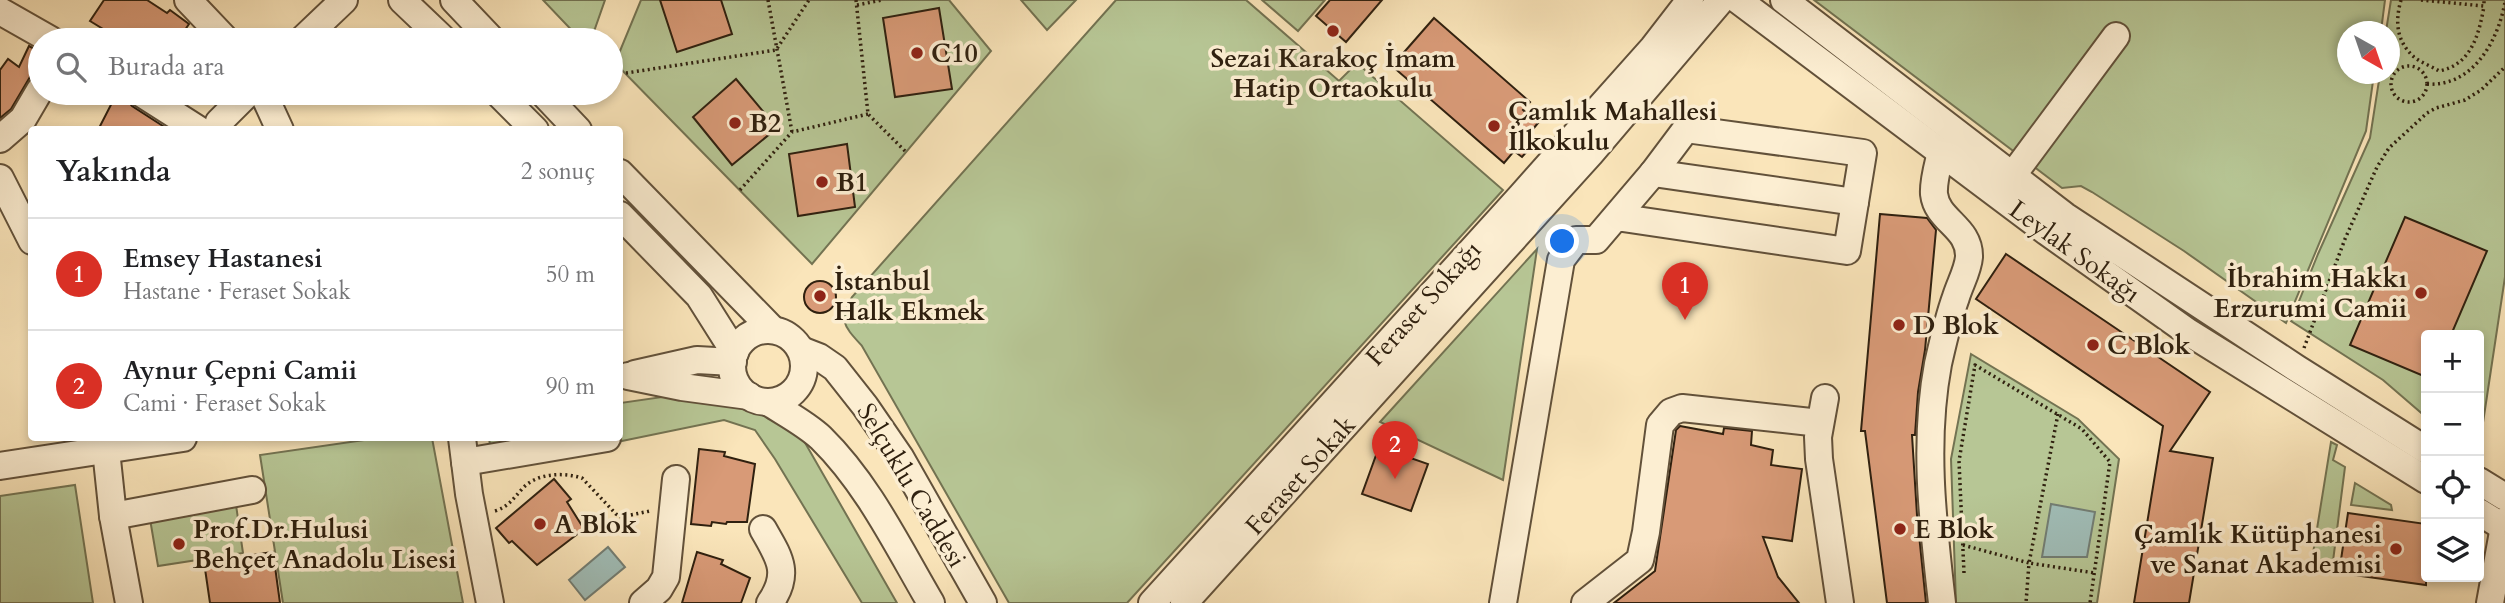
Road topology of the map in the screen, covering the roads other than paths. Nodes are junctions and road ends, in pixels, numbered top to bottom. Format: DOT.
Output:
graph roads {
  1 [pos="188,0"];
  2 [pos="344,0"];
  3 [pos="402,0"];
  4 [pos="454,0"];
  5 [pos="1690,0"];
  6 [pos="1721,0"];
  7 [pos="1738,0"];
  8 [pos="1784,0"];
  9 [pos="0,11"];
  10 [pos="30,28"];
  11 [pos="215,28"];
  12 [pos="315,28"];
  13 [pos="431,28"];
  14 [pos="481,28"];
  15 [pos="2116,36"];
  16 [pos="31,105"];
  17 [pos="160,105"];
  18 [pos="236,105"];
  19 [pos="269,105"];
  20 [pos="510,105"];
  21 [pos="554,105"];
  22 [pos="193,126"];
  23 [pos="220,126"];
  24 [pos="278,126"];
  25 [pos="530,126"];
  26 [pos="574,126"];
  27 [pos="0,139"];
  28 [pos="1941,152"];
  29 [pos="1653,173"];
  30 [pos="623,176"];
  31 [pos="2012,176"];
  32 [pos="0,178"];
  33 [pos="1855,202"];
  34 [pos="1616,217"];
  35 [pos="623,218"];
  36 [pos="28,233"];
  37 [pos="773,330"];
  38 [pos="801,350"];
  39 [pos="734,358"];
  40 [pos="624,376"];
  41 [pos="758,399"];
  42 [pos="164,441"];
  43 [pos="571,441"];
  44 [pos="60,447"];
  45 [pos="2421,447"];
  46 [pos="106,450"];
  47 [pos="464,450"];
  48 [pos="0,466"];
  49 [pos="2421,477"];
  50 [pos="676,479"];
  51 [pos="2484,484"];
  52 [pos="252,490"];
  53 [pos="2505,497"];
  54 [pos="2484,514"];
  55 [pos="113,516"];
  56 [pos="2505,525"];
  57 [pos="762,529"];
  58 [pos="129,603"];
  59 [pos="490,603"];
  60 [pos="643,603"];
  61 [pos="770,603"];
  62 [pos="931,603"];
  63 [pos="983,603"];
  64 [pos="1152,603"];
  65 [pos="1184,603"];
  66 [pos="1503,603"];
  67 [pos="1586,603"];
  68 [pos="1840,603"];
  69 [pos="1942,603"];
  70 [pos="2490,603"];
  1 -- 11 [label="street"];
  2 -- 12 [label="street"];
  3 -- 13 [label="street"];
  4 -- 14 [label="street"];
  5 -- 64 [label="street, Feraset Sokağı"];
  6 -- 65 [label="street, Feraset Sokak"];
  7 -- 28 [label="street, Leylak Sokağı"];
  8 -- 31 [label="street, Leylak Sokağı"];
  9 -- 10 [label="street"];
  15 -- 31 [label="street"];
  16 -- 27 [label="street"];
  17 -- 22 [label="street"];
  18 -- 23 [label="street"];
  19 -- 24 [label="street"];
  20 -- 25 [label="street"];
  21 -- 26 [label="street"];
  28 -- 49 [label="street, Leylak Sokağı"];
  28 -- 69 [label="street"];
  29 -- 33 [label="street"];
  29 -- 33 [label="street"];
  29 -- 34 [label="street"];
  30 -- 37 [label="street"];
  31 -- 45 [label="street, Leylak Sokağı"];
  32 -- 36 [label="street"];
  33 -- 34 [label="street"];
  34 -- 66 [label="street"];
  35 -- 39 [label="street"];
  37 -- 38 [label="street"];
  37 -- 39 [label="street"];
  38 -- 41 [label="street"];
  38 -- 63 [label="street, Selçuklu Caddesi"];
  39 -- 40 [label="street"];
  39 -- 41 [label="street"];
  40 -- 41 [label="street"];
  41 -- 62 [label="street, Selçuklu Caddesi"];
  42 -- 46 [label="street"];
  43 -- 47 [label="street"];
  44 -- 46 [label="street"];
  44 -- 48 [label="street"];
  46 -- 55 [label="street"];
  47 -- 59 [label="street"];
  50 -- 60 [label="street"];
  51 -- 53 [label="street"];
  52 -- 55 [label="street"];
  54 -- 56 [label="street"];
  55 -- 58 [label="street"];
  56 -- 70 [label="street"];
  57 -- 61 [label="street"];
  67 -- 68 [label="street"];
}
